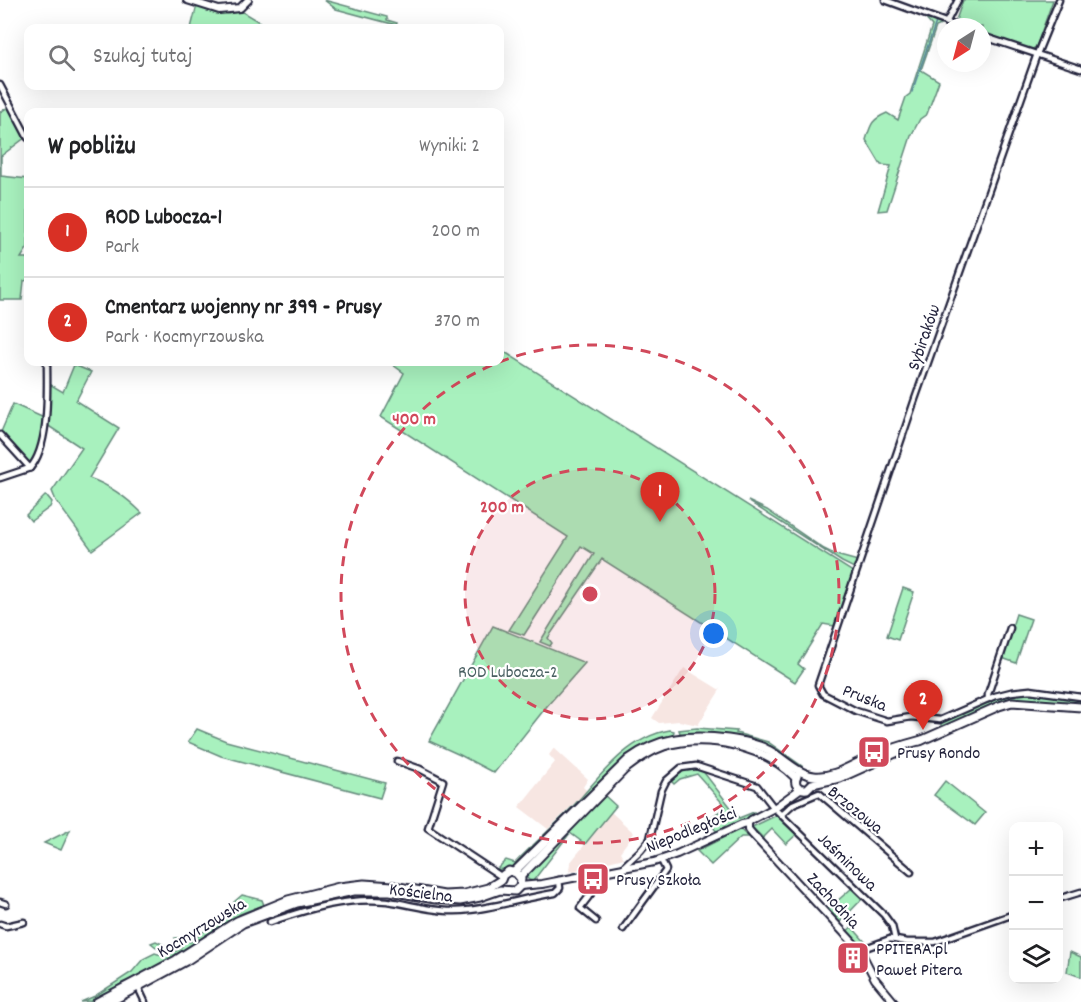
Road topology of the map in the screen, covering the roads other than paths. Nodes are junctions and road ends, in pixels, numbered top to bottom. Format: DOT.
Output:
graph roads {
  1 [pos="188,0"];
  2 [pos="248,0"];
  3 [pos="885,0"];
  4 [pos="958,0"];
  5 [pos="1059,0"];
  6 [pos="949,18"];
  7 [pos="937,20"];
  8 [pos="991,39"];
  9 [pos="1037,54"];
  10 [pos="1081,69"];
  11 [pos="0,85"];
  12 [pos="24,130"];
  13 [pos="47,366"];
  14 [pos="0,435"];
  15 [pos="30,468"];
  16 [pos="0,478"];
  17 [pos="1010,628"];
  18 [pos="818,685"];
  19 [pos="1081,697"];
  20 [pos="988,699"];
  21 [pos="1081,707"];
  22 [pos="936,720"];
  23 [pos="940,732"];
  24 [pos="922,740"];
  25 [pos="397,761"];
  26 [pos="811,776"];
  27 [pos="798,781"];
  28 [pos="812,784"];
  29 [pos="774,808"];
  30 [pos="781,815"];
  31 [pos="748,823"];
  32 [pos="660,860"];
  33 [pos="626,868"];
  34 [pos="602,872"];
  35 [pos="910,872"];
  36 [pos="502,878"];
  37 [pos="519,879"];
  38 [pos="559,880"];
  39 [pos="505,890"];
  40 [pos="1081,892"];
  41 [pos="1063,898"];
  42 [pos="0,902"];
  43 [pos="6,904"];
  44 [pos="1009,916"];
  45 [pos="596,921"];
  46 [pos="24,922"];
  47 [pos="270,922"];
  48 [pos="0,924"];
  49 [pos="622,929"];
  50 [pos="895,939"];
  51 [pos="860,950"];
  52 [pos="138,987"];
  53 [pos="97,1002"];
  54 [pos="110,1002"];
  55 [pos="145,1002"];
  56 [pos="894,1002"];
  1 -- 2 [label="street"];
  3 -- 7 [label="street"];
  4 -- 6 [label="street"];
  5 -- 9 [label="street, Sybiraków"];
  8 -- 9 [label="street"];
  9 -- 10 [label="street"];
  9 -- 18 [label="street, Sybiraków"];
  11 -- 12 [label="street"];
  13 -- 15 [label="street"];
  14 -- 15 [label="street"];
  15 -- 16 [label="street"];
  17 -- 20 [label="street"];
  18 -- 22 [label="street, Pruska"];
  19 -- 20 [label="street, Pruska"];
  20 -- 22 [label="street, Pruska"];
  21 -- 23 [label="main road"];
  22 -- 23 [label="street"];
  23 -- 24 [label="main road"];
  24 -- 26 [label="main road"];
  24 -- 28 [label="main road"];
  25 -- 36 [label="street"];
  26 -- 27 [label="main road"];
  26 -- 28 [label="main road"];
  27 -- 28 [label="main road"];
  27 -- 29 [label="street, Niepodległości"];
  27 -- 37 [label="main road"];
  29 -- 30 [label="street, Jaśminowa"];
  29 -- 31 [label="street, Niepodległości"];
  29 -- 33 [label="street, Jaśminowa"];
  30 -- 35 [label="street, Brzozowa"];
  30 -- 50 [label="street, Jaśminowa"];
  31 -- 32 [label="street, Niepodległości"];
  31 -- 51 [label="street, Zachodnia"];
  32 -- 33 [label="street, Niepodległości"];
  32 -- 49 [label="street"];
  33 -- 34 [label="street, Niepodległości"];
  34 -- 38 [label="street, Niepodległości"];
  34 -- 45 [label="street"];
  36 -- 37 [label="main road, Kocmyrzowska"];
  36 -- 39 [label="main road"];
  36 -- 53 [label="main road, Kocmyrzowska"];
  37 -- 38 [label="street, Niepodległości"];
  37 -- 39 [label="main road, Kocmyrzowska"];
  38 -- 47 [label="street, Kościelna"];
  39 -- 52 [label="main road, Kocmyrzowska"];
  40 -- 41 [label="street"];
  42 -- 43 [label="street"];
  44 -- 50 [label="street"];
  46 -- 48 [label="street"];
  50 -- 51 [label="street"];
  51 -- 56 [label="street, Zachodnia"];
  52 -- 54 [label="main road, Kocmyrzowska"];
  52 -- 55 [label="street"];
}
